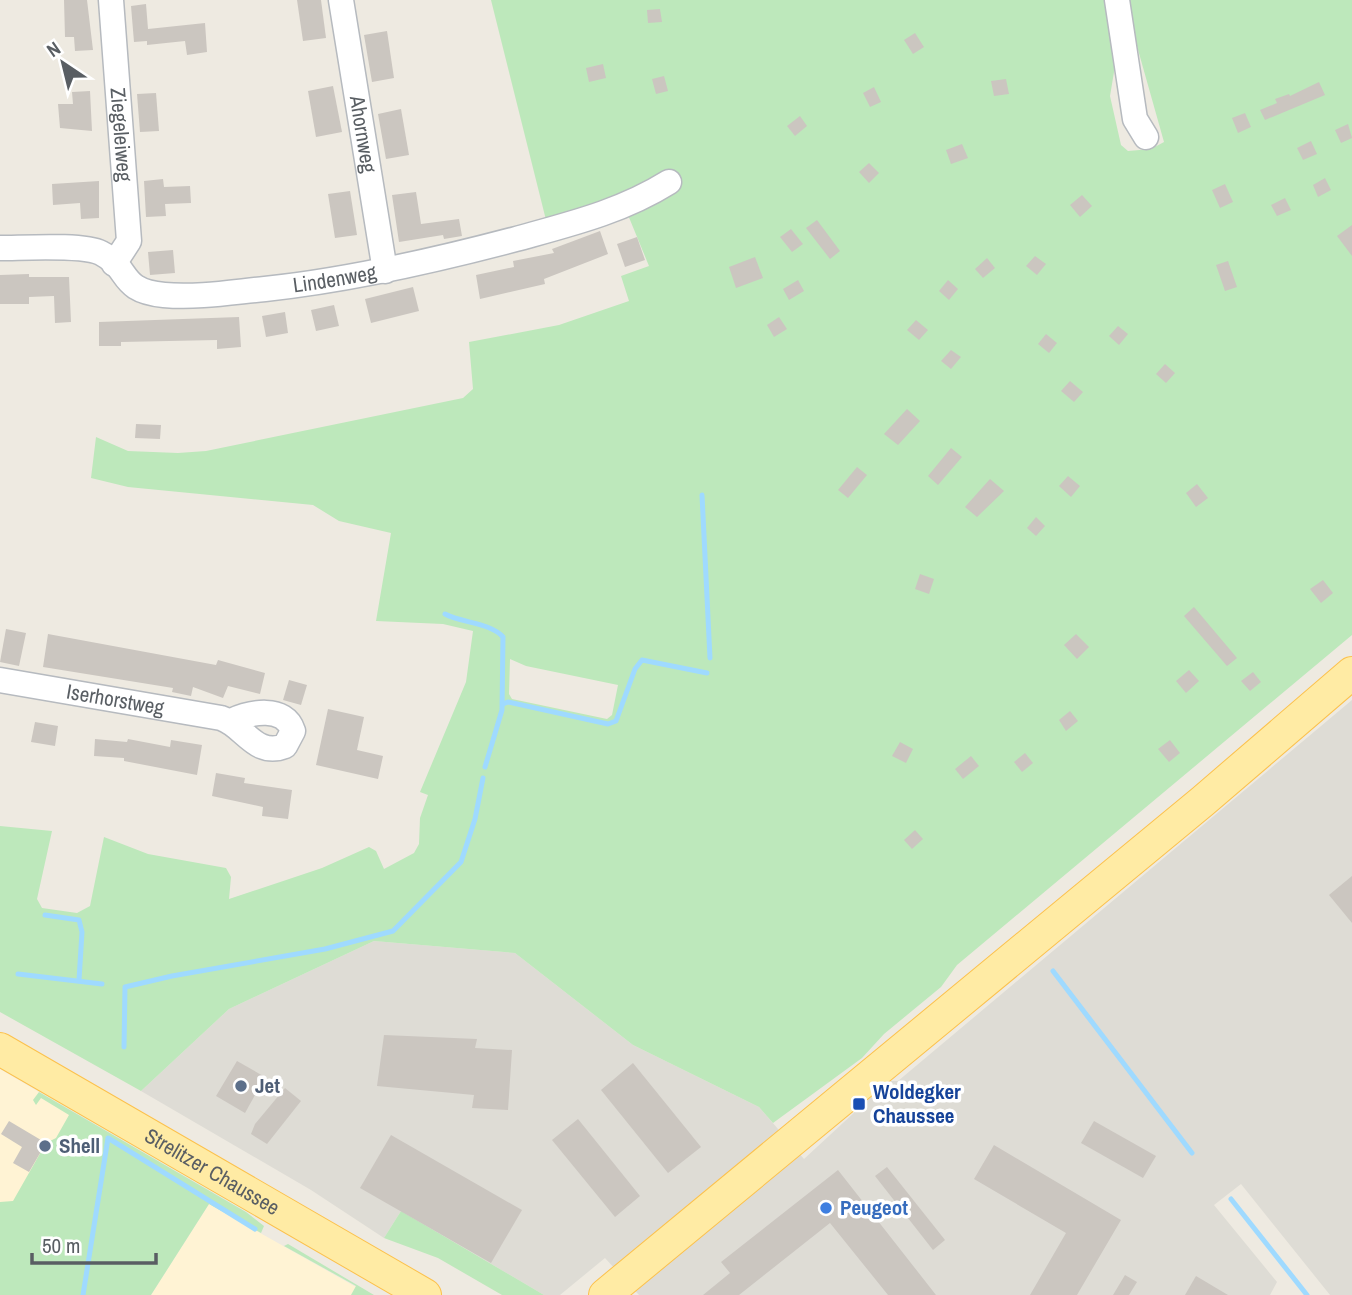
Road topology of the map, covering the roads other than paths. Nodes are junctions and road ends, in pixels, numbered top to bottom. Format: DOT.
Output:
graph roads {
  1 [pos="111,0"];
  2 [pos="341,0"];
  3 [pos="1117,0"];
  4 [pos="1146,137"];
  5 [pos="669,182"];
  6 [pos="0,248"];
  7 [pos="114,264"];
  8 [pos="385,271"];
  9 [pos="1352,673"];
  10 [pos="0,680"];
  11 [pos="231,721"];
  12 [pos="0,1049"];
  13 [pos="425,1295"];
  14 [pos="604,1295"];
  1 -- 7 [label="street, Ziegeleiweg"];
  2 -- 8 [label="street, Ahornweg"];
  3 -- 4 [label="street"];
  5 -- 8 [label="street, Lindenweg"];
  6 -- 7 [label="street, Lindenweg"];
  7 -- 8 [label="street, Lindenweg"];
  9 -- 14 [label="main road"];
  10 -- 11 [label="street, Iserhorstweg"];
  12 -- 13 [label="main road, Strelitzer Chaussee"];
}
